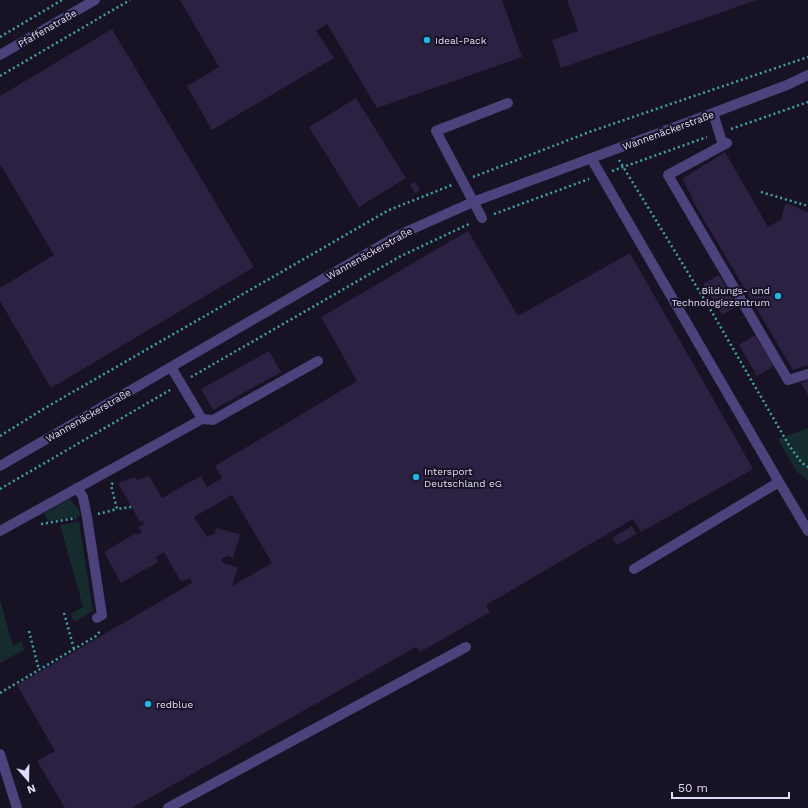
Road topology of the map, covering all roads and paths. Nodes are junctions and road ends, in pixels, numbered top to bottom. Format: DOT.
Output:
graph roads {
  1 [pos="62,0"];
  2 [pos="95,0"];
  3 [pos="130,0"];
  4 [pos="0,37"];
  5 [pos="0,55"];
  6 [pos="0,76"];
  7 [pos="808,76"];
  8 [pos="508,102"];
  9 [pos="808,102"];
  10 [pos="713,113"];
  11 [pos="719,133"];
  12 [pos="611,150"];
  13 [pos="591,158"];
  14 [pos="623,167"];
  15 [pos="601,175"];
  16 [pos="761,192"];
  17 [pos="473,202"];
  18 [pos="808,206"];
  19 [pos="482,218"];
  20 [pos="318,362"];
  21 [pos="171,367"];
  22 [pos="808,374"];
  23 [pos="181,383"];
  24 [pos="202,419"];
  25 [pos="0,466"];
  26 [pos="808,467"];
  27 [pos="117,481"];
  28 [pos="779,482"];
  29 [pos="77,488"];
  30 [pos="0,489"];
  31 [pos="131,507"];
  32 [pos="117,509"];
  33 [pos="87,516"];
  34 [pos="38,524"];
  35 [pos="0,531"];
  36 [pos="808,531"];
  37 [pos="634,570"];
  38 [pos="64,613"];
  39 [pos="97,618"];
  40 [pos="29,631"];
  41 [pos="96,636"];
  42 [pos="466,647"];
  43 [pos="74,649"];
  44 [pos="39,670"];
  45 [pos="0,693"];
  46 [pos="0,754"];
  47 [pos="17,808"];
  48 [pos="168,808"];
  1 -- 4 [label="path"];
  2 -- 5 [label="street, Pfaffenstraße"];
  3 -- 6 [label="path"];
  7 -- 10 [label="street, Wannenäckerstraße"];
  8 -- 17 [label="street"];
  9 -- 11 [label="path"];
  10 -- 11 [label="street"];
  10 -- 12 [label="street, Wannenäckerstraße"];
  11 -- 14 [label="path"];
  11 -- 22 [label="street"];
  12 -- 13 [label="street, Wannenäckerstraße"];
  12 -- 14 [label="path"];
  13 -- 15 [label="street"];
  13 -- 17 [label="street, Wannenäckerstraße"];
  14 -- 15 [label="path"];
  14 -- 26 [label="path"];
  15 -- 19 [label="path"];
  15 -- 28 [label="street"];
  16 -- 18 [label="path"];
  17 -- 19 [label="street"];
  17 -- 21 [label="street, Wannenäckerstraße"];
  19 -- 23 [label="path"];
  20 -- 24 [label="street"];
  21 -- 23 [label="street"];
  21 -- 25 [label="street, Wannenäckerstraße"];
  23 -- 24 [label="street"];
  23 -- 30 [label="path"];
  24 -- 29 [label="street"];
  27 -- 32 [label="path"];
  28 -- 36 [label="street"];
  28 -- 37 [label="street"];
  29 -- 33 [label="street"];
  29 -- 35 [label="street"];
  31 -- 32 [label="path"];
  32 -- 33 [label="path"];
  33 -- 34 [label="path"];
  33 -- 39 [label="street"];
  38 -- 43 [label="path"];
  40 -- 44 [label="path"];
  41 -- 43 [label="path"];
  42 -- 48 [label="street"];
  43 -- 44 [label="path"];
  44 -- 45 [label="path"];
  46 -- 47 [label="street"];
}
